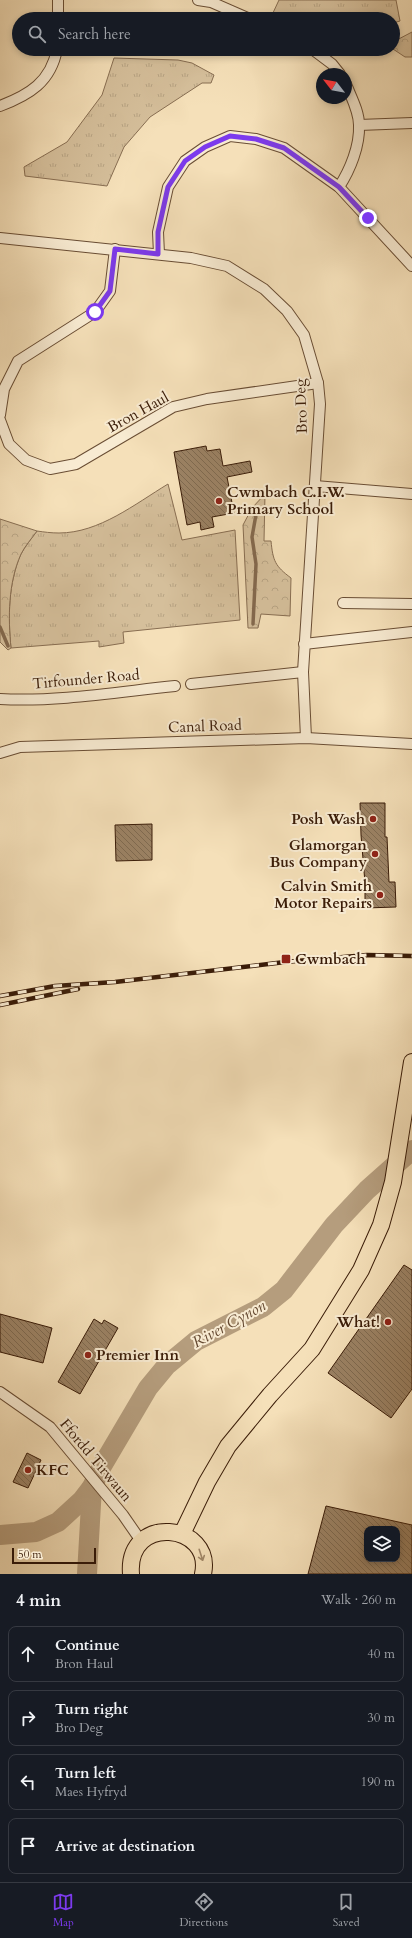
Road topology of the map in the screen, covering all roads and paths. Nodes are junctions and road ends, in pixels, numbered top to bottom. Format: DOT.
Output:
graph roads {
  1 [pos="58,0"];
  2 [pos="198,0"];
  3 [pos="58,12"];
  4 [pos="234,12"];
  5 [pos="55,56"];
  6 [pos="321,56"];
  7 [pos="335,68"];
  8 [pos="352,100"];
  9 [pos="0,106"];
  10 [pos="412,123"];
  11 [pos="359,125"];
  12 [pos="339,187"];
  13 [pos="0,238"];
  14 [pos="115,249"];
  15 [pos="158,254"];
  16 [pos="412,266"];
  17 [pos="318,383"];
  18 [pos="0,415"];
  19 [pos="0,420"];
  20 [pos="315,486"];
  21 [pos="412,494"];
  22 [pos="343,603"];
  23 [pos="412,604"];
  24 [pos="412,632"];
  25 [pos="304,644"];
  26 [pos="303,672"];
  27 [pos="191,684"];
  28 [pos="175,686"];
  29 [pos="0,699"];
  30 [pos="306,738"];
  31 [pos="412,744"];
  32 [pos="0,753"];
  33 [pos="412,1062"];
  34 [pos="0,1392"];
  35 [pos="182,1534"];
  36 [pos="141,1541"];
  37 [pos="132,1574"];
  38 [pos="202,1574"];
  1 -- 3 [label="street"];
  2 -- 4 [label="street"];
  5 -- 9 [label="street"];
  6 -- 7 [label="street"];
  8 -- 11 [label="street"];
  10 -- 11 [label="street"];
  11 -- 12 [label="street"];
  12 -- 15 [label="street"];
  12 -- 16 [label="street"];
  13 -- 14 [label="street, Bro Deg"];
  14 -- 15 [label="street, Bro Deg"];
  14 -- 18 [label="street"];
  15 -- 17 [label="street, Bro Deg"];
  17 -- 19 [label="street, Bron Haul"];
  17 -- 20 [label="street, Bro Deg"];
  20 -- 21 [label="street"];
  20 -- 25 [label="street, Bro Deg"];
  22 -- 23 [label="street"];
  24 -- 25 [label="street"];
  25 -- 26 [label="street, Bro Deg"];
  26 -- 27 [label="street"];
  26 -- 30 [label="street, Bro Deg"];
  28 -- 29 [label="street, Tirfounder Road"];
  30 -- 31 [label="street, Canal Road"];
  30 -- 32 [label="street, Canal Road"];
  33 -- 35 [label="main road"];
  34 -- 36 [label="street, Ffordd Tirwaun"];
  35 -- 36 [label="main road"];
  35 -- 38 [label="main road, one-way"];
  36 -- 37 [label="main road"];
}
